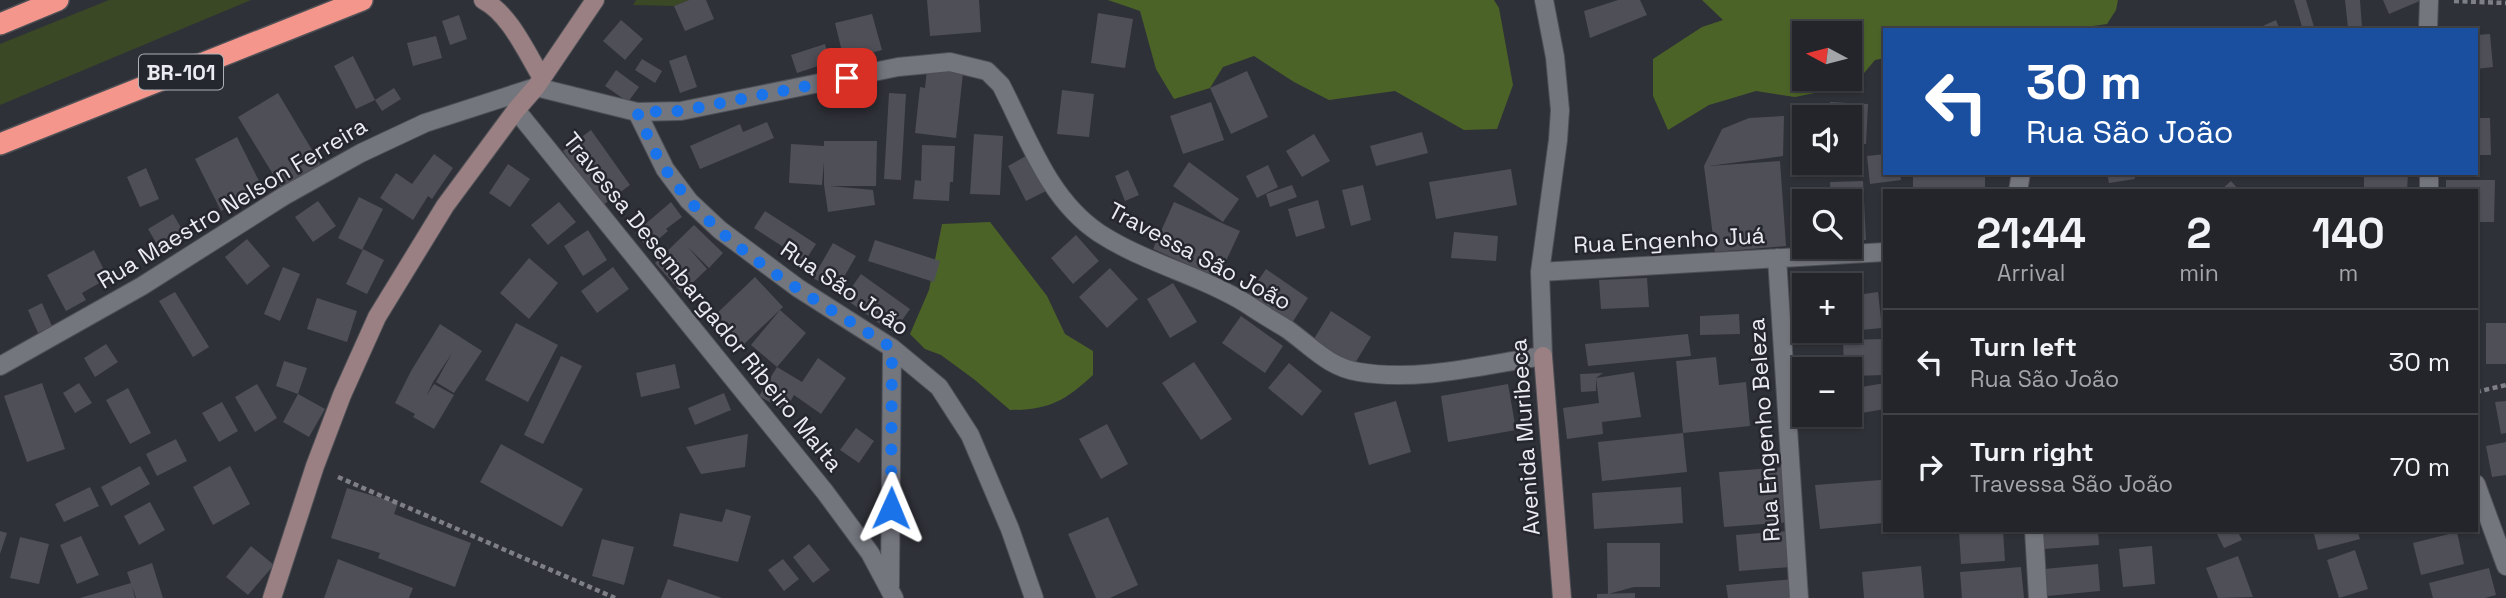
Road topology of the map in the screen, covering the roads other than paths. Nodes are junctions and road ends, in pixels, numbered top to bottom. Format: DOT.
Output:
graph roads {
  1 [pos="58,0"];
  2 [pos="364,0"];
  3 [pos="483,0"];
  4 [pos="595,0"];
  5 [pos="1544,0"];
  6 [pos="2429,0"];
  7 [pos="0,24"];
  8 [pos="2428,28"];
  9 [pos="539,82"];
  10 [pos="516,110"];
  11 [pos="637,112"];
  12 [pos="0,144"];
  13 [pos="1883,252"];
  14 [pos="1777,258"];
  15 [pos="1540,272"];
  16 [pos="892,348"];
  17 [pos="1543,356"];
  18 [pos="0,366"];
  19 [pos="2478,489"];
  20 [pos="2034,532"];
  21 [pos="2506,566"];
  22 [pos="892,593"];
  23 [pos="272,598"];
  24 [pos="1034,598"];
  25 [pos="1562,598"];
  26 [pos="1798,598"];
  27 [pos="2038,598"];
  1 -- 7 [label="highway"];
  2 -- 12 [label="highway, BR-101"];
  3 -- 9 [label="main road"];
  4 -- 9 [label="main road"];
  5 -- 15 [label="street, Avenida Muribeca"];
  6 -- 8 [label="street"];
  9 -- 10 [label="main road"];
  9 -- 11 [label="street, Travessa São João"];
  9 -- 18 [label="street, Rua Maestro Nelson Ferreira"];
  10 -- 22 [label="street, Travessa Desembargador Ribeiro Malta"];
  10 -- 23 [label="main road"];
  11 -- 16 [label="street, Rua São João"];
  11 -- 17 [label="street, Travessa São João"];
  13 -- 14 [label="street, Rua Engenho Juá"];
  14 -- 15 [label="street, Rua Engenho Juá"];
  14 -- 26 [label="street, Rua Engenho Beleza"];
  15 -- 17 [label="street, Avenida Muribeca"];
  16 -- 22 [label="street"];
  16 -- 24 [label="street, Rua São João"];
  17 -- 25 [label="main road, Avenida Muribeca"];
  19 -- 21 [label="street"];
  20 -- 27 [label="street"];
}
